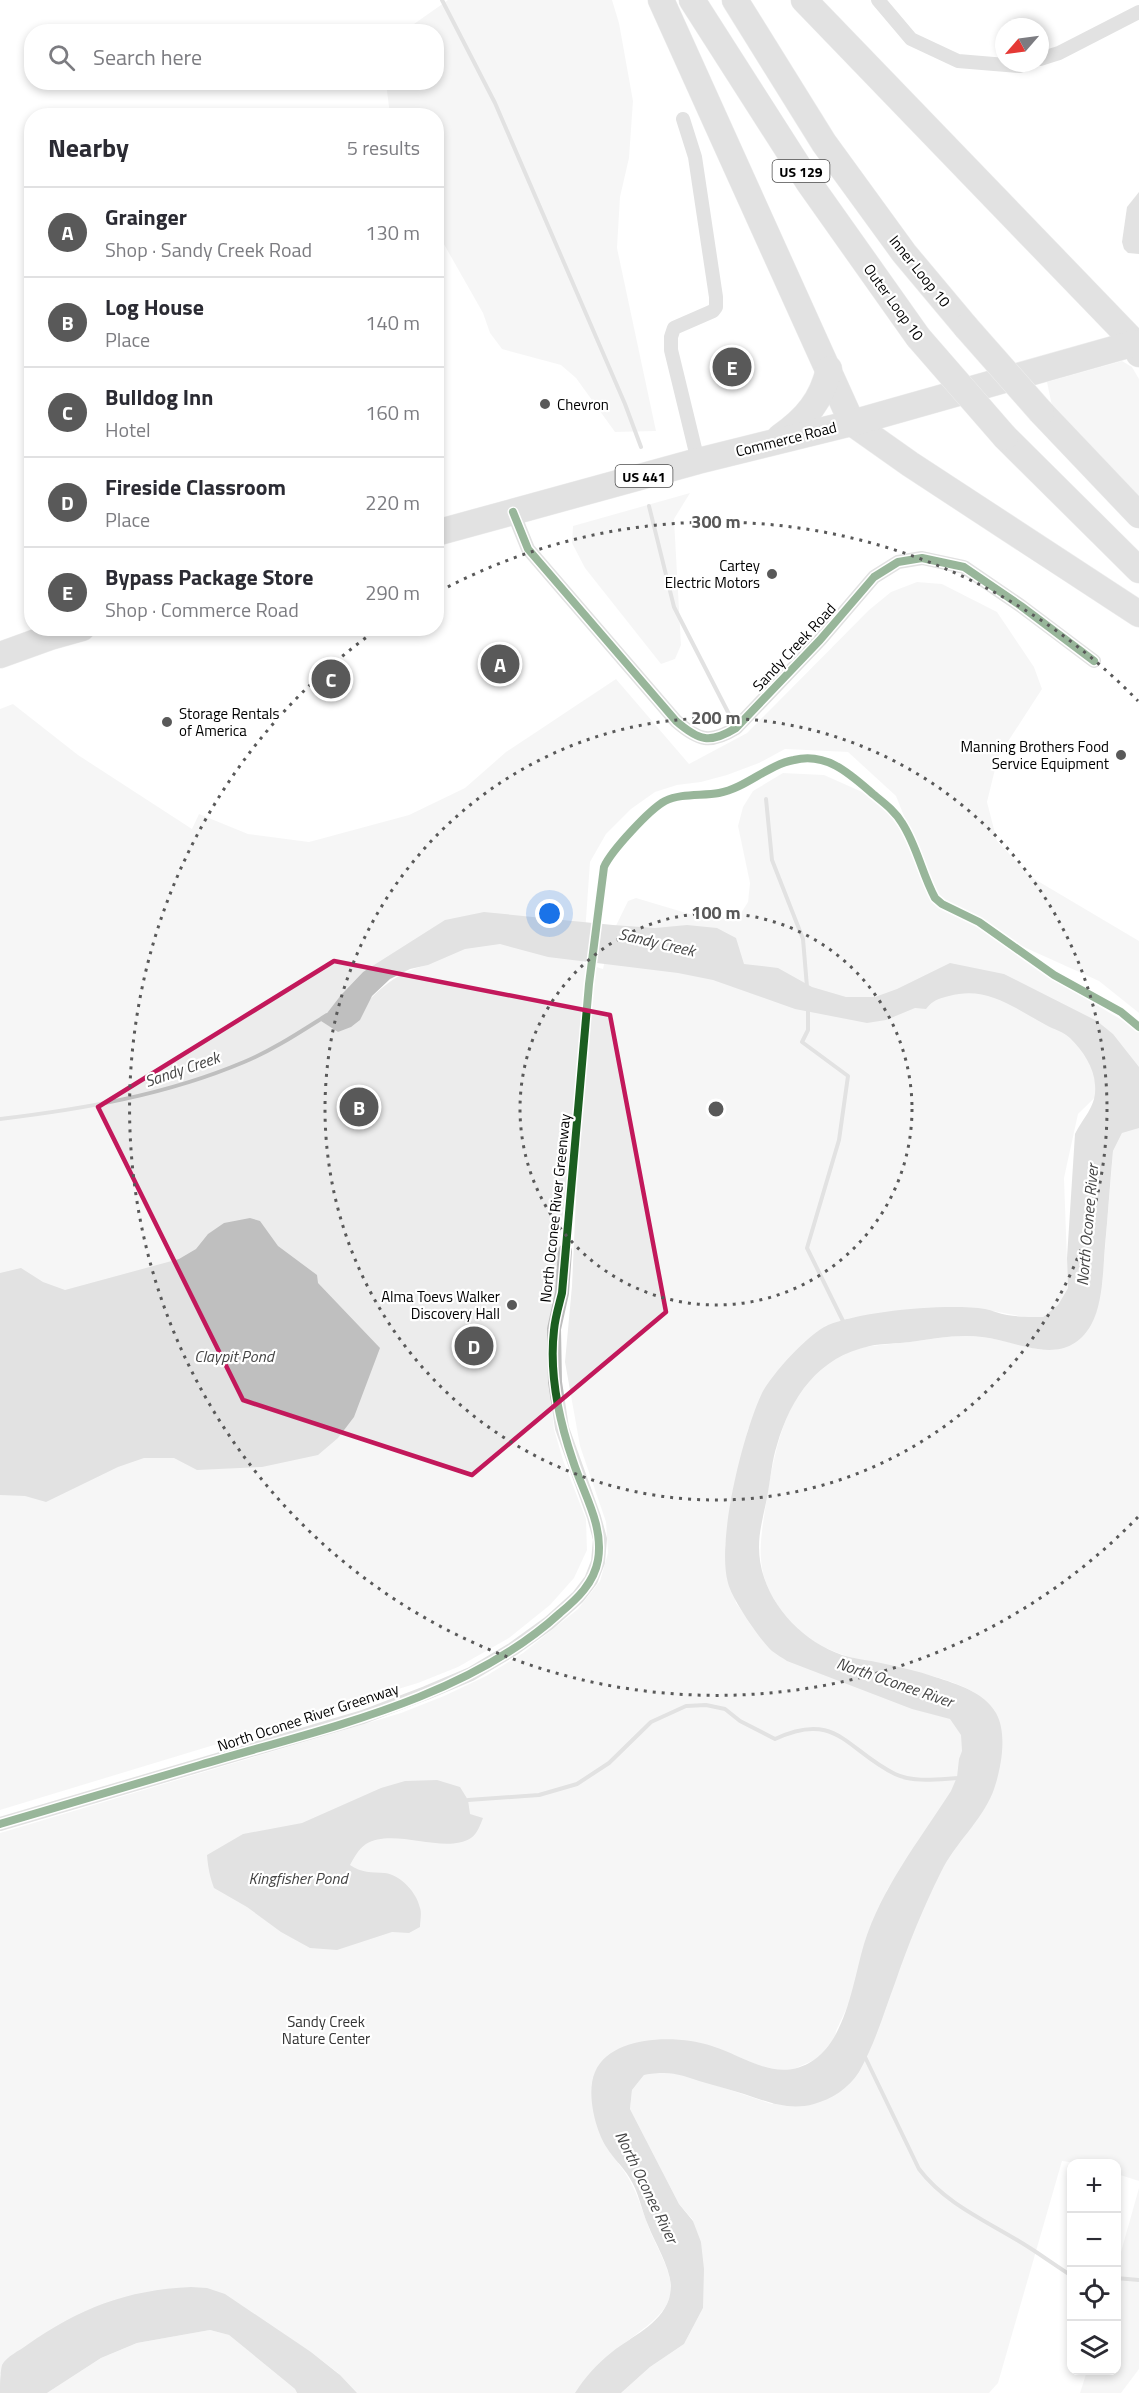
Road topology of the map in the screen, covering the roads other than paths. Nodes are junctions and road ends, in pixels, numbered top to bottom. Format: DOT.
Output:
graph roads {
  1 [pos="661,0"];
  2 [pos="692,0"];
  3 [pos="735,0"];
  4 [pos="804,0"];
  5 [pos="878,0"];
  6 [pos="1139,12"];
  7 [pos="1049,57"];
  8 [pos="995,64"];
  9 [pos="683,119"];
  10 [pos="1137,348"];
  11 [pos="829,369"];
  12 [pos="852,423"];
  13 [pos="777,440"];
  14 [pos="698,460"];
  15 [pos="513,512"];
  16 [pos="1139,514"];
  17 [pos="444,531"];
  18 [pos="1139,570"];
  19 [pos="1139,614"];
  20 [pos="54,636"];
  21 [pos="0,655"];
  22 [pos="1094,661"];
  23 [pos="565,1251"];
  24 [pos="0,1824"];
  1 -- 11 [label="highway"];
  2 -- 18 [label="highway, Outer Loop 10 / US 129, bridge"];
  3 -- 16 [label="highway, Inner Loop 10 / US 129, bridge"];
  4 -- 10 [label="highway"];
  5 -- 8 [label="street"];
  6 -- 7 [label="street"];
  9 -- 14 [label="street"];
  10 -- 12 [label="highway, Commerce Road / US 441"];
  11 -- 12 [label="highway"];
  11 -- 13 [label="highway"];
  12 -- 13 [label="highway, Commerce Road / US 441"];
  12 -- 19 [label="highway"];
  13 -- 14 [label="highway, Commerce Road / US 441"];
  14 -- 15 [label="highway, Commerce Road / US 441"];
  15 -- 17 [label="highway, Commerce Road / US 441"];
  15 -- 22 [label="street, Sandy Creek Road"];
  20 -- 21 [label="highway"];
  23 -- 24 [label="street, North Oconee River Greenway"];
}
